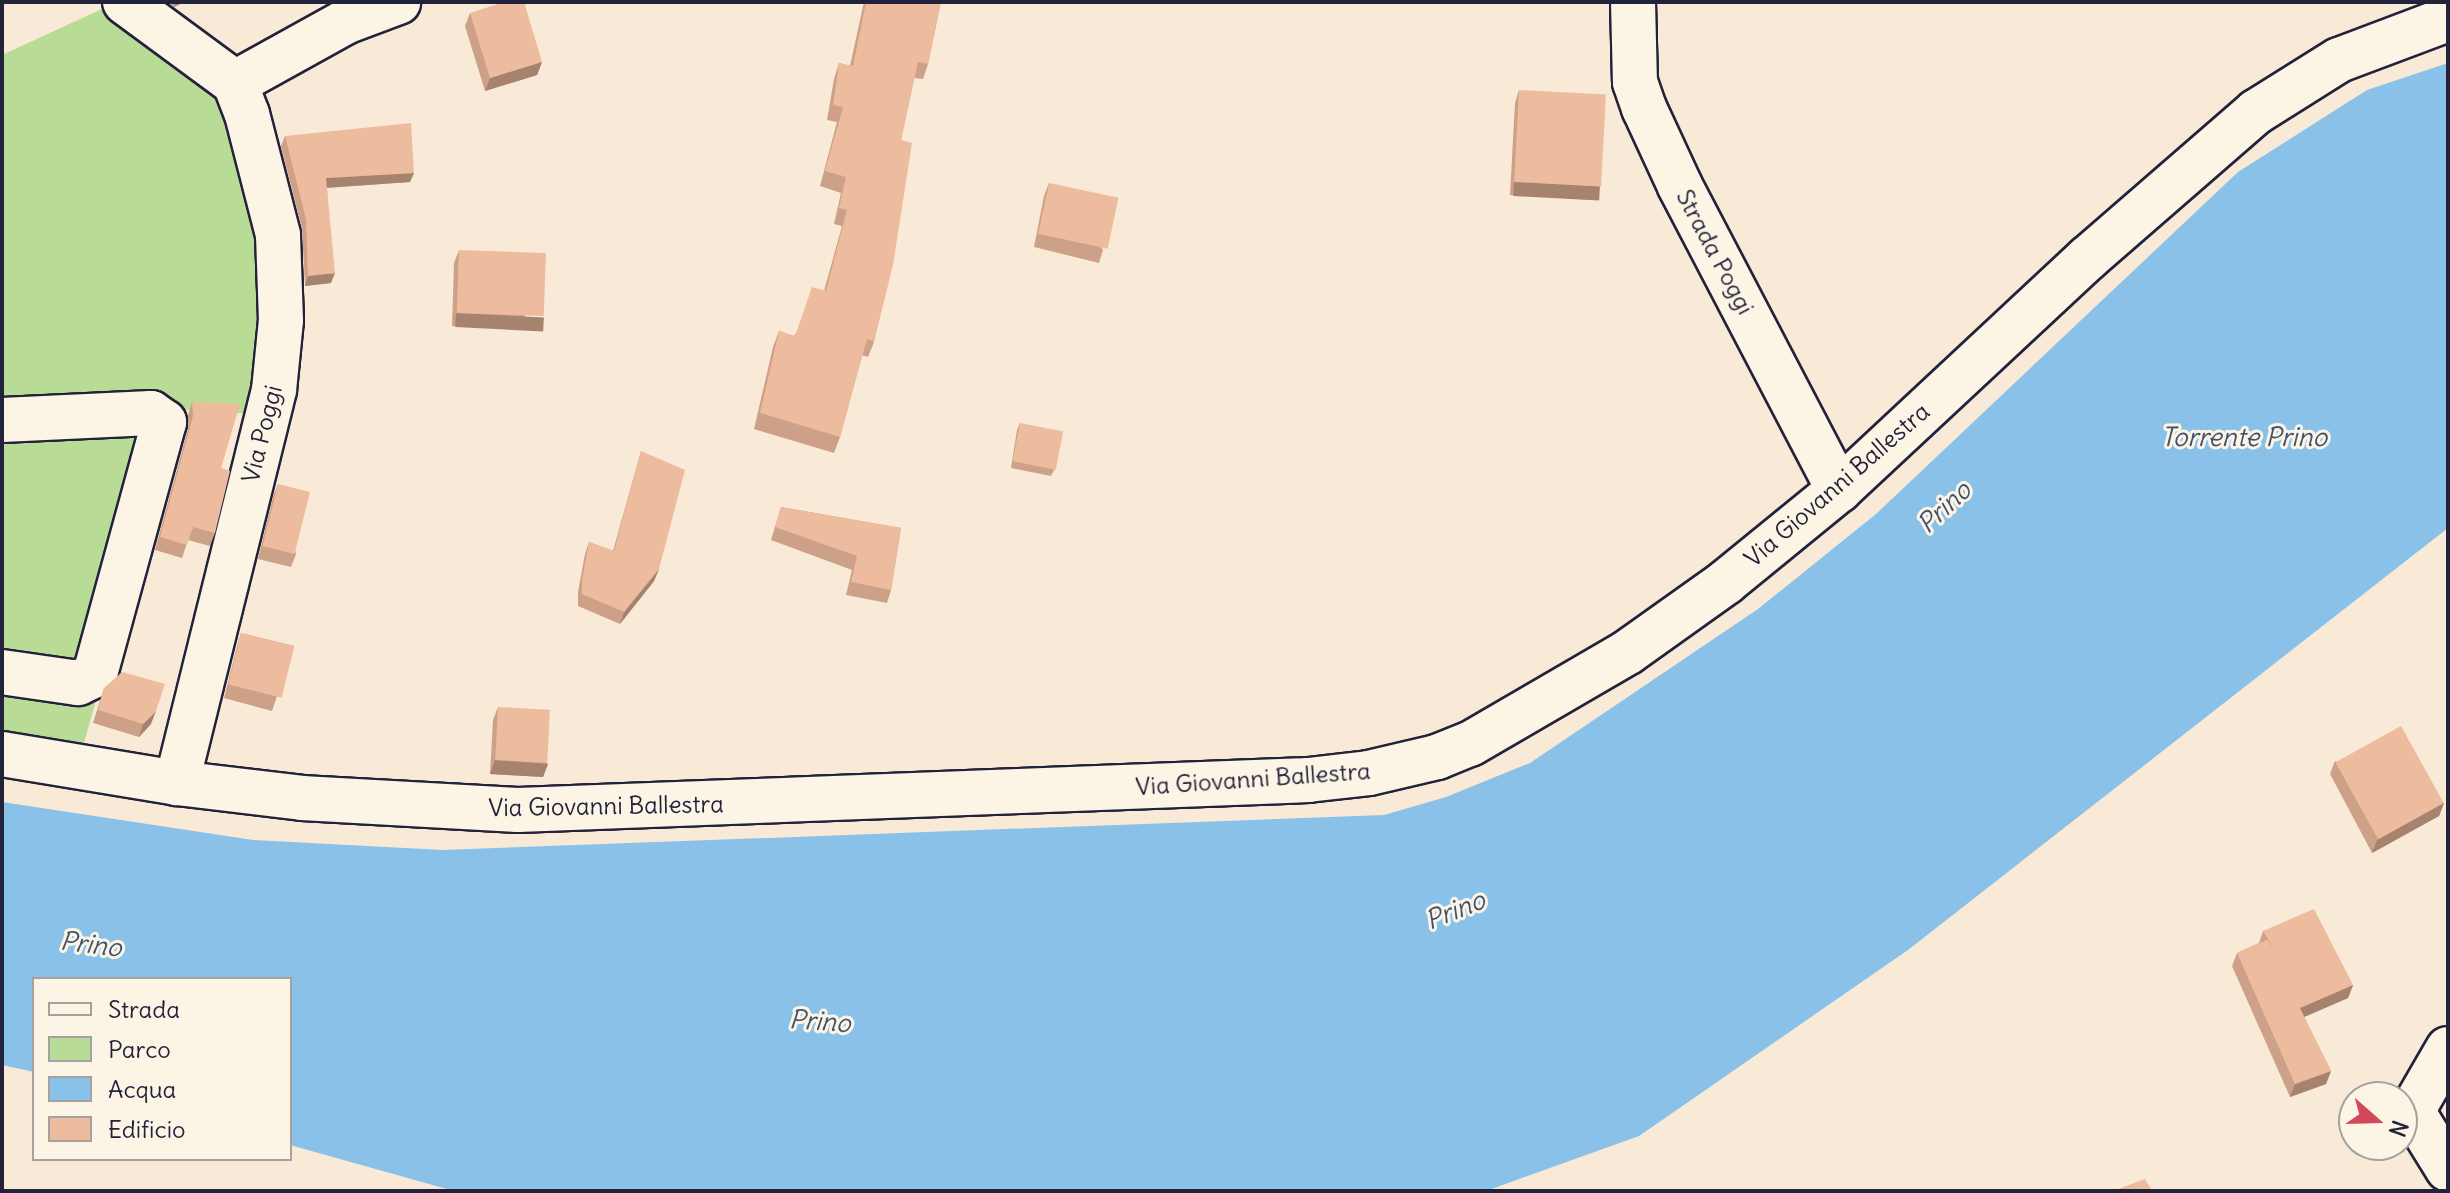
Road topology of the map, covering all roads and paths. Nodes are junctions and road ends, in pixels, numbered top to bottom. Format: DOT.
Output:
graph roads {
  1 [pos="125,2"];
  2 [pos="398,2"];
  3 [pos="1633,2"];
  4 [pos="2448,19"];
  5 [pos="235,83"];
  6 [pos="2,420"];
  7 [pos="1839,490"];
  8 [pos="2,672"];
  9 [pos="2,754"];
  10 [pos="177,783"];
  11 [pos="2448,1049"];
  12 [pos="2448,1169"];
  1 -- 5 [label="street"];
  2 -- 5 [label="street"];
  3 -- 7 [label="street, Strada Poggi"];
  4 -- 7 [label="street, Via Giovanni Ballestra"];
  5 -- 10 [label="street, Via Poggi"];
  6 -- 8 [label="street"];
  7 -- 10 [label="street, Via Giovanni Ballestra"];
  9 -- 10 [label="street, Via Giovanni Ballestra"];
  11 -- 12 [label="street"];
}
